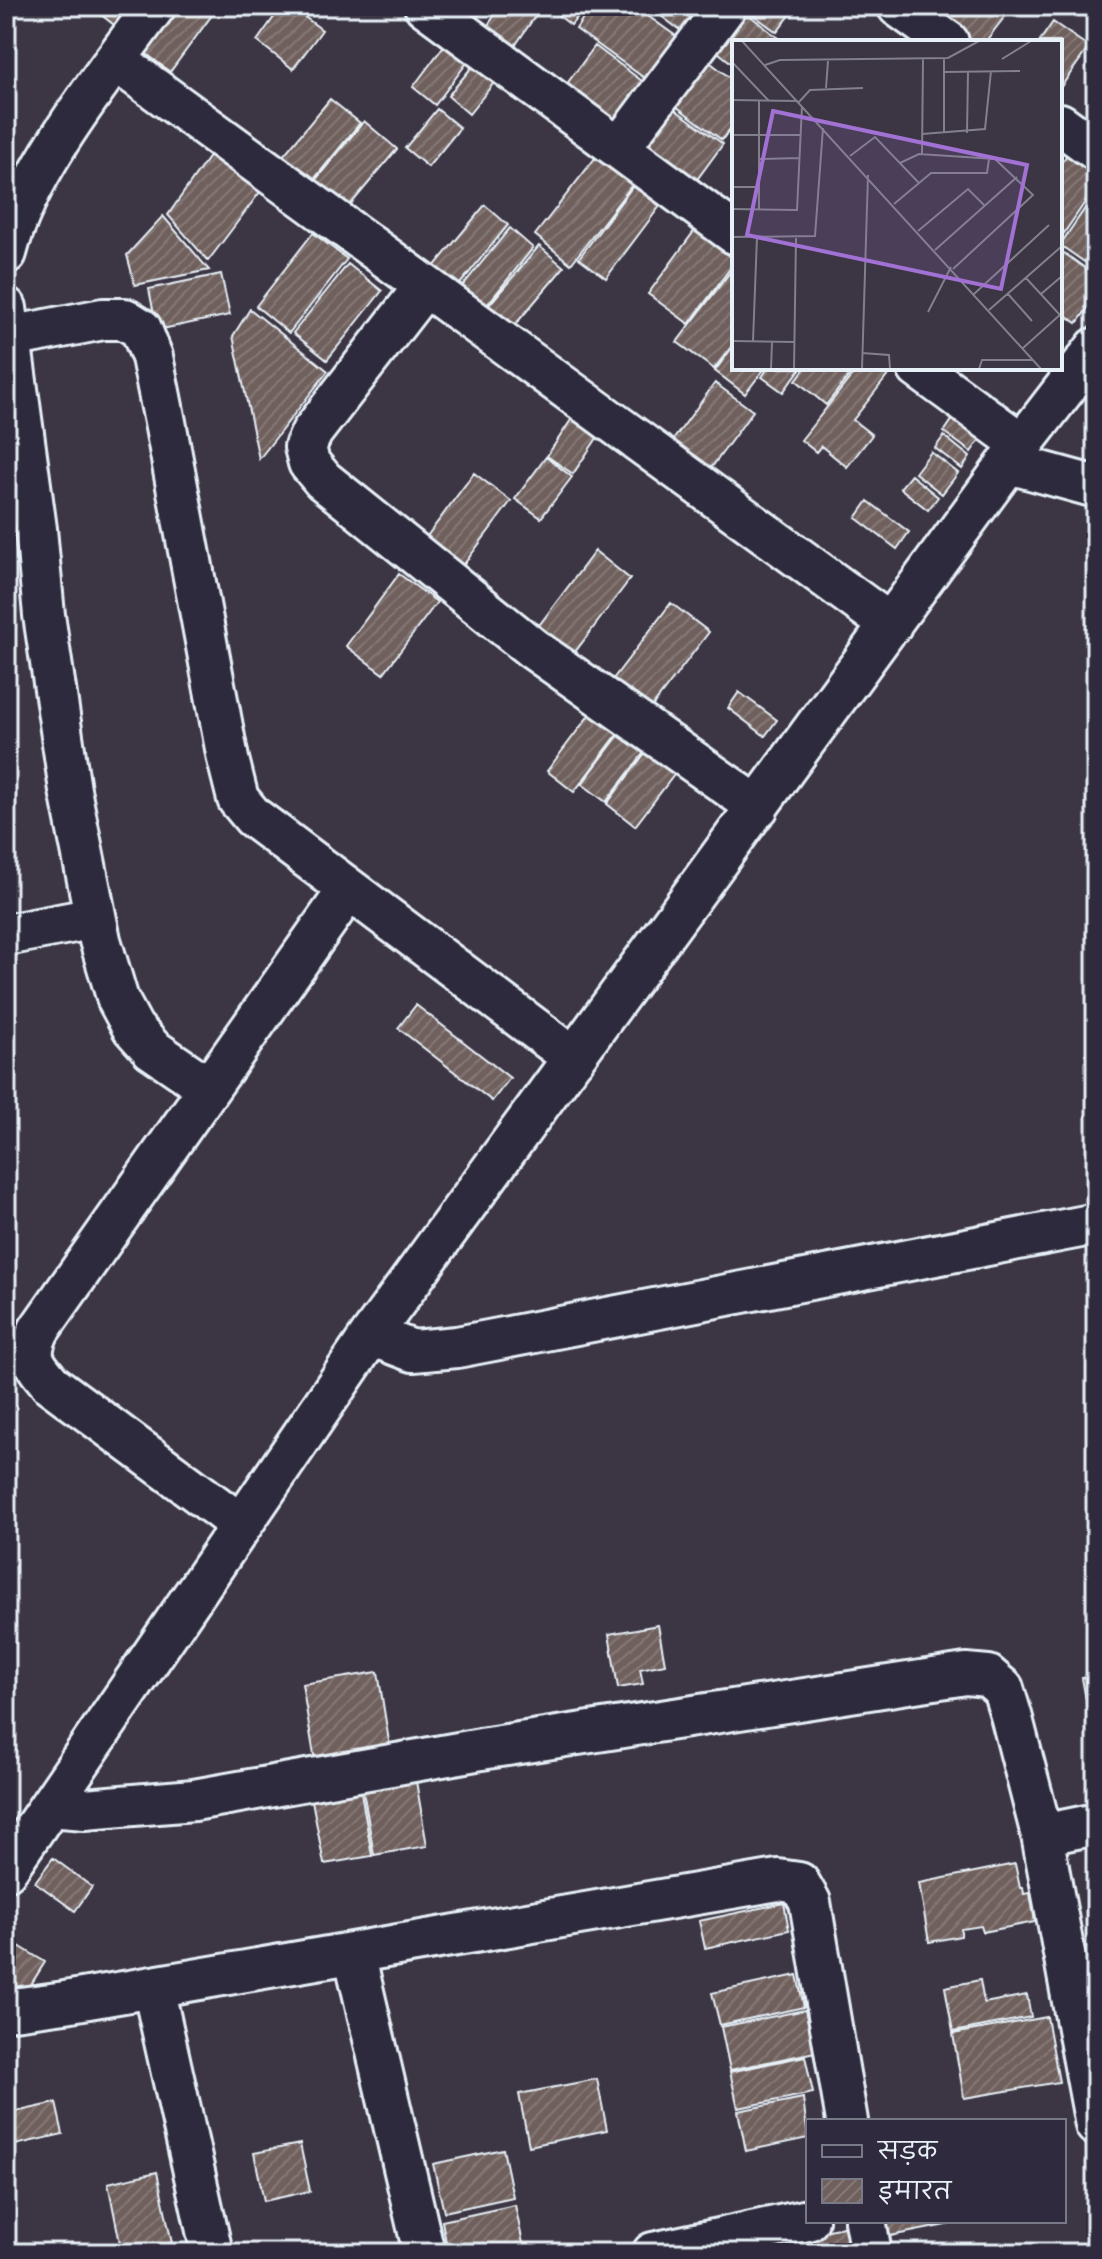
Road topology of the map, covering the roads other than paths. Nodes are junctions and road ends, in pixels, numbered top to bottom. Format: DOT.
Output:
graph roads {
  1 [pos="155,6"];
  2 [pos="425,6"];
  3 [pos="726,6"];
  4 [pos="898,6"];
  5 [pos="945,40"];
  6 [pos="115,60"];
  7 [pos="1062,125"];
  8 [pos="619,148"];
  9 [pos="1096,150"];
  10 [pos="732,232"];
  11 [pos="6,253"];
  12 [pos="425,286"];
  13 [pos="8,322"];
  14 [pos="1096,348"];
  15 [pos="920,370"];
  16 [pos="1016,454"];
  17 [pos="1096,487"];
  18 [pos="891,625"];
  19 [pos="758,807"];
  20 [pos="349,889"];
  21 [pos="95,918"];
  22 [pos="6,935"];
  23 [pos="574,1058"];
  24 [pos="209,1088"];
  25 [pos="1096,1224"];
  26 [pos="371,1335"];
  27 [pos="240,1524"];
  28 [pos="50,1806"];
  29 [pos="1096,1824"];
  30 [pos="1042,1835"];
  31 [pos="6,1870"];
  32 [pos="354,1953"];
  33 [pos="153,1987"];
  34 [pos="6,2010"];
  35 [pos="847,2119"];
  36 [pos="1096,2125"];
  37 [pos="806,2220"];
  38 [pos="865,2223"];
  39 [pos="666,2252"];
  40 [pos="212,2253"];
  41 [pos="424,2253"];
  42 [pos="871,2253"];
  1 -- 6 [label="street"];
  2 -- 8 [label="street"];
  3 -- 8 [label="street"];
  4 -- 5 [label="street"];
  6 -- 11 [label="street"];
  6 -- 12 [label="street"];
  7 -- 9 [label="street"];
  8 -- 10 [label="street"];
  12 -- 18 [label="street"];
  12 -- 19 [label="street"];
  13 -- 20 [label="street"];
  13 -- 21 [label="street"];
  14 -- 16 [label="street"];
  15 -- 16 [label="street"];
  16 -- 17 [label="street"];
  16 -- 18 [label="street"];
  18 -- 19 [label="street"];
  19 -- 23 [label="street"];
  20 -- 23 [label="street"];
  20 -- 24 [label="street"];
  21 -- 22 [label="street"];
  21 -- 24 [label="street"];
  23 -- 26 [label="street"];
  24 -- 27 [label="street"];
  25 -- 26 [label="street"];
  26 -- 27 [label="street"];
  27 -- 28 [label="street"];
  28 -- 30 [label="street"];
  28 -- 31 [label="street"];
  29 -- 30 [label="street"];
  30 -- 36 [label="street"];
  32 -- 33 [label="street"];
  32 -- 35 [label="street"];
  32 -- 41 [label="street"];
  33 -- 34 [label="street"];
  33 -- 40 [label="street"];
  37 -- 39 [label="street"];
  38 -- 42 [label="street"];
}
